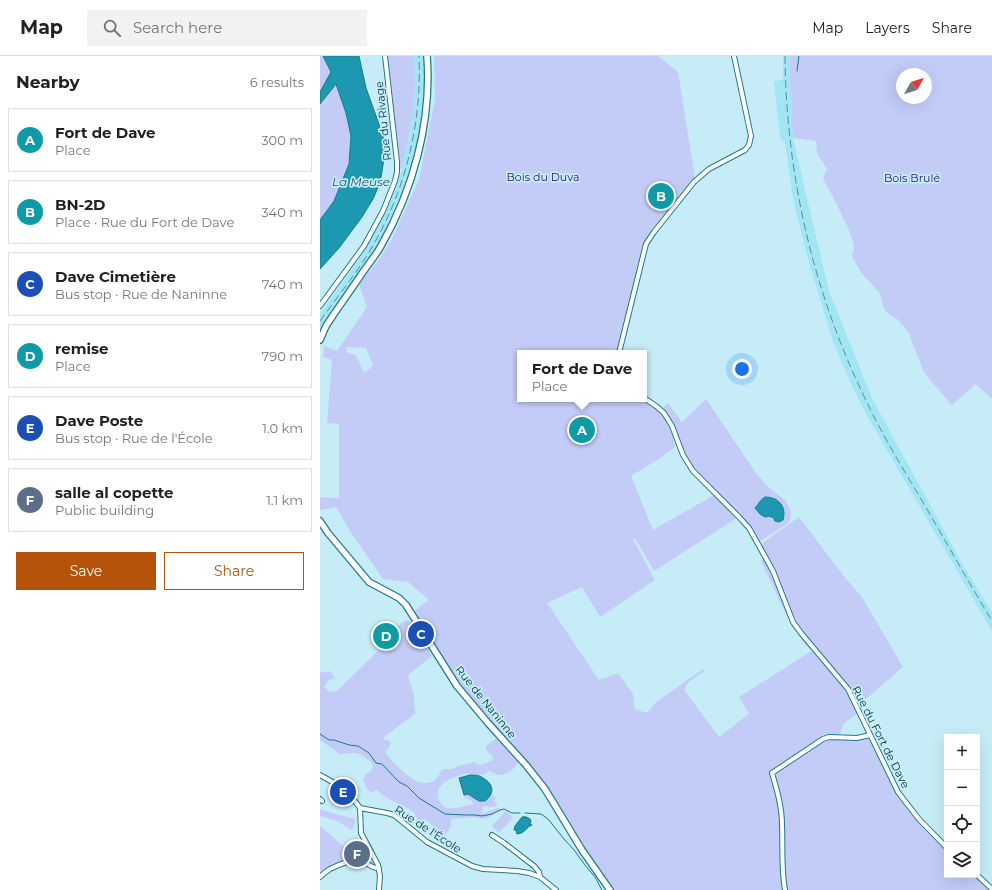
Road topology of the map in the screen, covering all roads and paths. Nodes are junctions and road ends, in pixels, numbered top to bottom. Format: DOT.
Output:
graph roads {
  1 [pos="385,56"];
  2 [pos="427,56"];
  3 [pos="734,56"];
  4 [pos="320,306"];
  5 [pos="320,339"];
  6 [pos="620,350"];
  7 [pos="647,400"];
  8 [pos="320,521"];
  9 [pos="870,735"];
  10 [pos="320,775"];
  11 [pos="325,778"];
  12 [pos="320,780"];
  13 [pos="360,808"];
  14 [pos="492,835"];
  15 [pos="944,845"];
  16 [pos="379,868"];
  17 [pos="320,877"];
  18 [pos="540,877"];
  19 [pos="980,878"];
  20 [pos="992,889"];
  21 [pos="379,890"];
  22 [pos="556,890"];
  23 [pos="610,890"];
  24 [pos="785,890"];
  1 -- 4 [label="street, Rue du Rivage"];
  2 -- 5 [label="street"];
  3 -- 6 [label="street"];
  7 -- 9 [label="street, Rue du Fort de Dave"];
  8 -- 23 [label="street, Rue de Naninne"];
  9 -- 15 [label="street, Rue du Fort de Dave"];
  9 -- 24 [label="street"];
  10 -- 11 [label="street"];
  11 -- 12 [label="street"];
  11 -- 13 [label="street"];
  13 -- 16 [label="street"];
  13 -- 18 [label="street, Rue de l'École"];
  14 -- 18 [label="street"];
  16 -- 17 [label="street"];
  16 -- 21 [label="street"];
  18 -- 22 [label="street, Rue de l'École"];
  19 -- 20 [label="street"];
}
